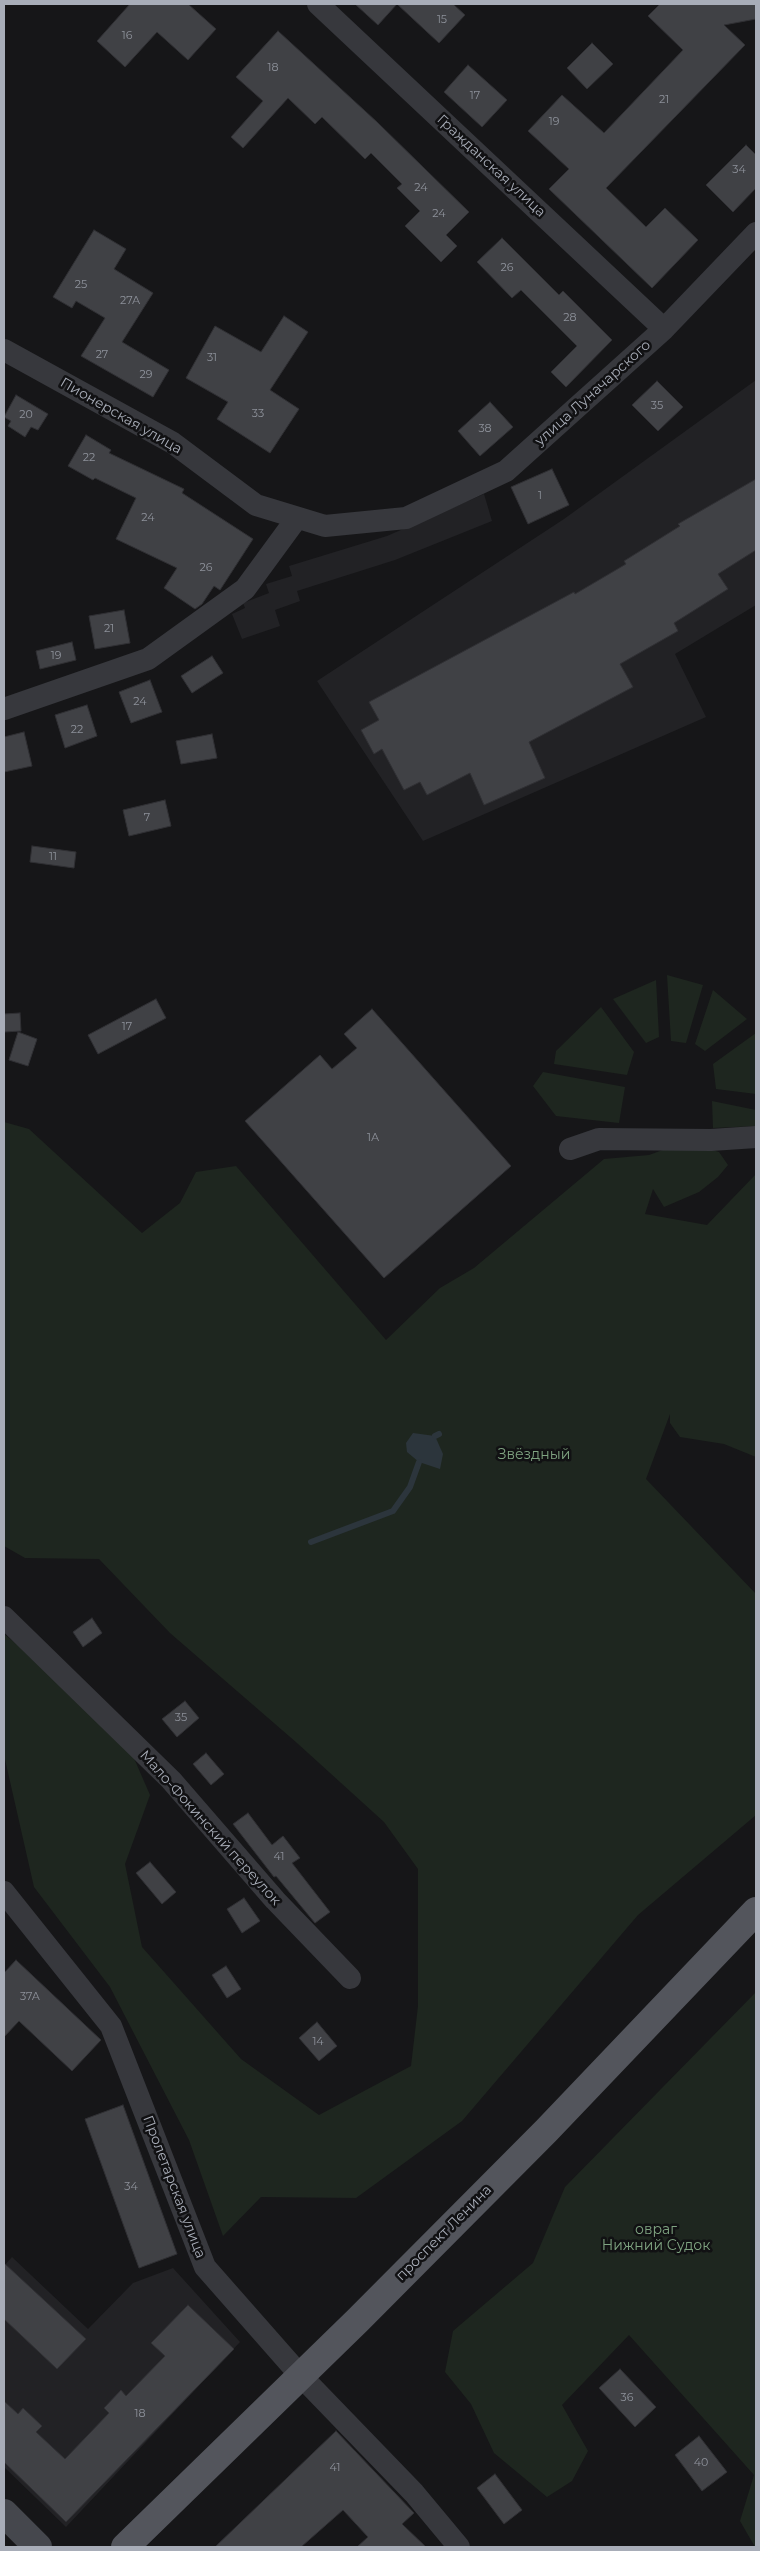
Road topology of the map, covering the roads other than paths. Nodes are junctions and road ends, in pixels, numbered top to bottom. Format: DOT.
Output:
graph roads {
  1 [pos="318,4"];
  2 [pos="756,233"];
  3 [pos="664,329"];
  4 [pos="4,350"];
  5 [pos="297,518"];
  6 [pos="406,518"];
  7 [pos="4,709"];
  8 [pos="756,1138"];
  9 [pos="570,1149"];
  10 [pos="4,1617"];
  11 [pos="4,1892"];
  12 [pos="756,1912"];
  13 [pos="350,1978"];
  14 [pos="300,2375"];
  15 [pos="4,2513"];
  16 [pos="38,2547"];
  17 [pos="125,2547"];
  18 [pos="459,2547"];
  1 -- 3 [label="street, Гражданская улица"];
  2 -- 3 [label="street, улица Луначарского"];
  3 -- 6 [label="street, улица Луначарского"];
  4 -- 5 [label="street, Пионерская улица"];
  5 -- 6 [label="street, Пионерская улица"];
  5 -- 7 [label="street"];
  8 -- 9 [label="street"];
  10 -- 13 [label="street, Мало-Фокинский переулок"];
  11 -- 14 [label="street, Пролетарская улица"];
  12 -- 14 [label="main road, проспект Ленина"];
  14 -- 17 [label="main road, проспект Ленина"];
  14 -- 18 [label="street, Пролетарская улица"];
  15 -- 16 [label="main road"];
}
